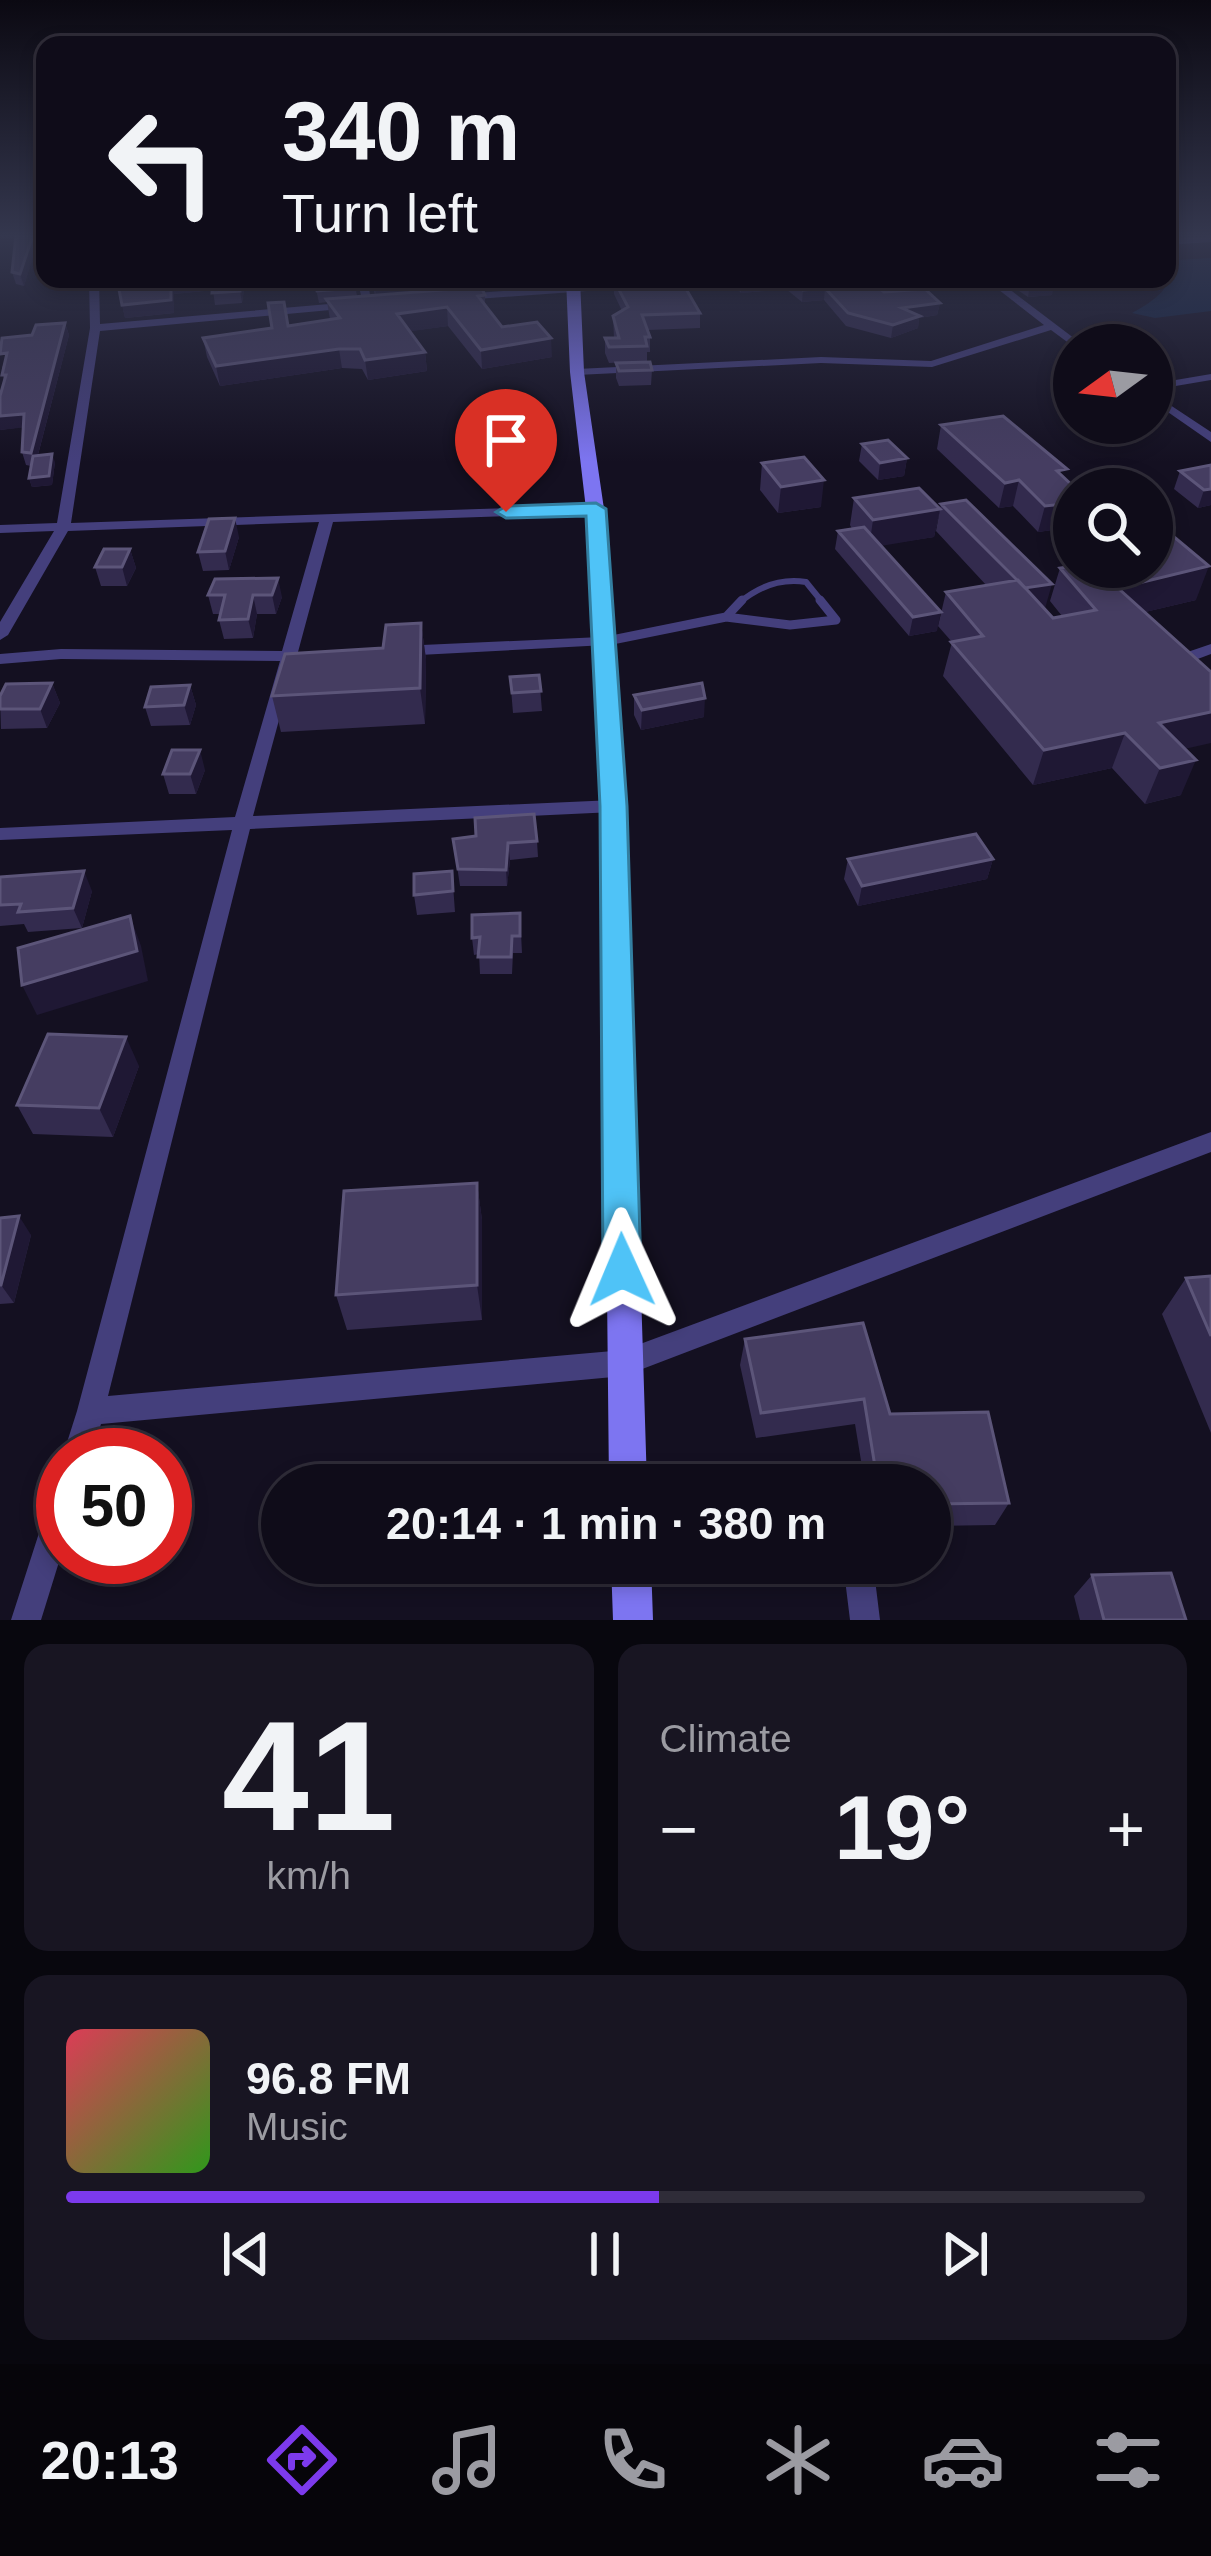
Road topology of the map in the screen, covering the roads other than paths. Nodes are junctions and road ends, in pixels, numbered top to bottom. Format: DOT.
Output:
graph roads {
  1 [pos="94,311"];
  2 [pos="285,311"];
  3 [pos="575,311"];
  4 [pos="1031,311"];
  5 [pos="1051,326"];
  6 [pos="94,328"];
  7 [pos="577,373"];
  8 [pos="1211,377"];
  9 [pos="1173,383"];
  10 [pos="1173,411"];
  11 [pos="1211,438"];
  12 [pos="596,509"];
  13 [pos="327,519"];
  14 [pos="63,528"];
  15 [pos="0,529"];
  16 [pos="726,617"];
  17 [pos="0,634"];
  18 [pos="601,642"];
  19 [pos="1211,649"];
  20 [pos="377,652"];
  21 [pos="298,656"];
  22 [pos="0,659"];
  23 [pos="1211,696"];
  24 [pos="614,806"];
  25 [pos="243,821"];
  26 [pos="0,834"];
  27 [pos="1211,1142"];
  28 [pos="624,1363"];
  29 [pos="91,1411"];
  30 [pos="86,1428"];
  31 [pos="627,1464"];
  32 [pos="37,1584"];
  33 [pos="632,1584"];
  34 [pos="861,1584"];
  35 [pos="26,1620"];
  36 [pos="633,1620"];
  37 [pos="866,1620"];
  1 -- 6 [label="street"];
  2 -- 6 [label="street"];
  3 -- 7 [label="main road"];
  4 -- 5 [label="street"];
  5 -- 7 [label="street"];
  6 -- 14 [label="street"];
  7 -- 12 [label="main road"];
  8 -- 9 [label="street"];
  10 -- 11 [label="street"];
  12 -- 13 [label="street"];
  12 -- 18 [label="main road"];
  13 -- 14 [label="street"];
  13 -- 21 [label="street"];
  14 -- 15 [label="street"];
  14 -- 17 [label="street"];
  16 -- 16 [label="lane"];
  16 -- 18 [label="lane"];
  18 -- 20 [label="street"];
  18 -- 24 [label="main road"];
  19 -- 23 [label="street"];
  21 -- 22 [label="street"];
  21 -- 25 [label="street"];
  24 -- 25 [label="street"];
  24 -- 28 [label="main road"];
  25 -- 26 [label="street"];
  25 -- 29 [label="street"];
  27 -- 28 [label="street"];
  28 -- 29 [label="street"];
  28 -- 31 [label="main road"];
  29 -- 30 [label="street"];
  32 -- 35 [label="street"];
  33 -- 36 [label="main road"];
  34 -- 37 [label="street"];
}
